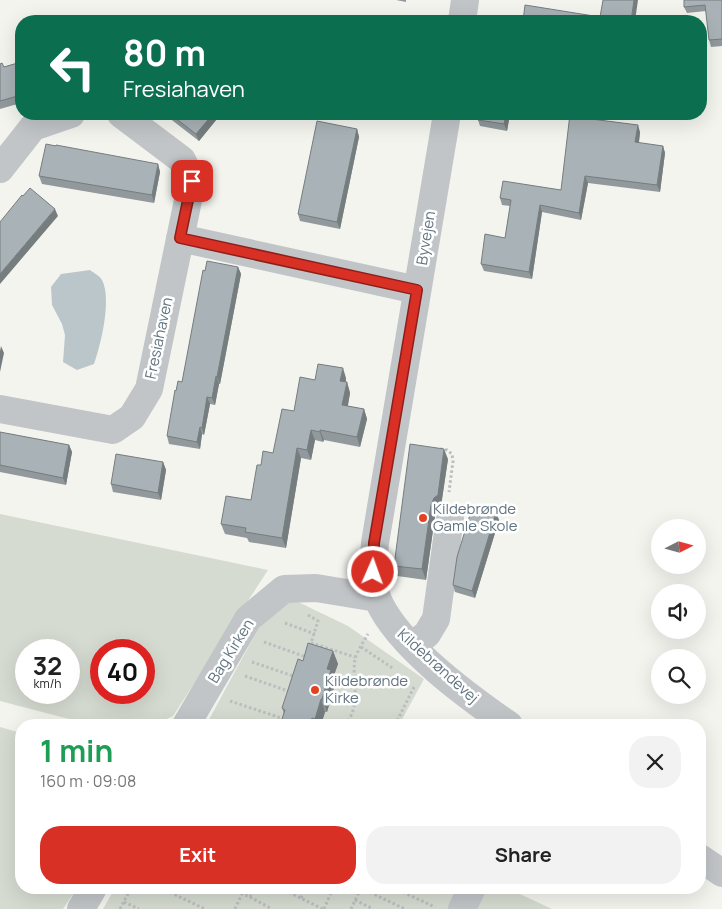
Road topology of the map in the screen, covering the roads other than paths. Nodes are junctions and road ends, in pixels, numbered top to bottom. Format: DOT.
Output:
graph roads {
  1 [pos="465,0"];
  2 [pos="463,15"];
  3 [pos="53,120"];
  4 [pos="129,120"];
  5 [pos="445,120"];
  6 [pos="0,169"];
  7 [pos="180,238"];
  8 [pos="417,290"];
  9 [pos="0,408"];
  10 [pos="450,518"];
  11 [pos="378,600"];
  12 [pos="412,646"];
  13 [pos="190,719"];
  14 [pos="500,719"];
  15 [pos="706,862"];
  16 [pos="722,874"];
  17 [pos="90,894"];
  18 [pos="469,894"];
  19 [pos="81,909"];
  20 [pos="462,909"];
  1 -- 2 [label="street"];
  3 -- 6 [label="street"];
  4 -- 7 [label="street, Fresiahaven"];
  5 -- 8 [label="street, Byvejen"];
  7 -- 8 [label="street"];
  7 -- 9 [label="street, Fresiahaven"];
  8 -- 11 [label="street, Byvejen"];
  10 -- 12 [label="street"];
  11 -- 12 [label="street, Kildebrøndevej"];
  11 -- 13 [label="street, Bag Kirken"];
  12 -- 14 [label="street, Kildebrøndevej"];
  15 -- 16 [label="street"];
  17 -- 19 [label="street"];
  18 -- 20 [label="street"];
}
